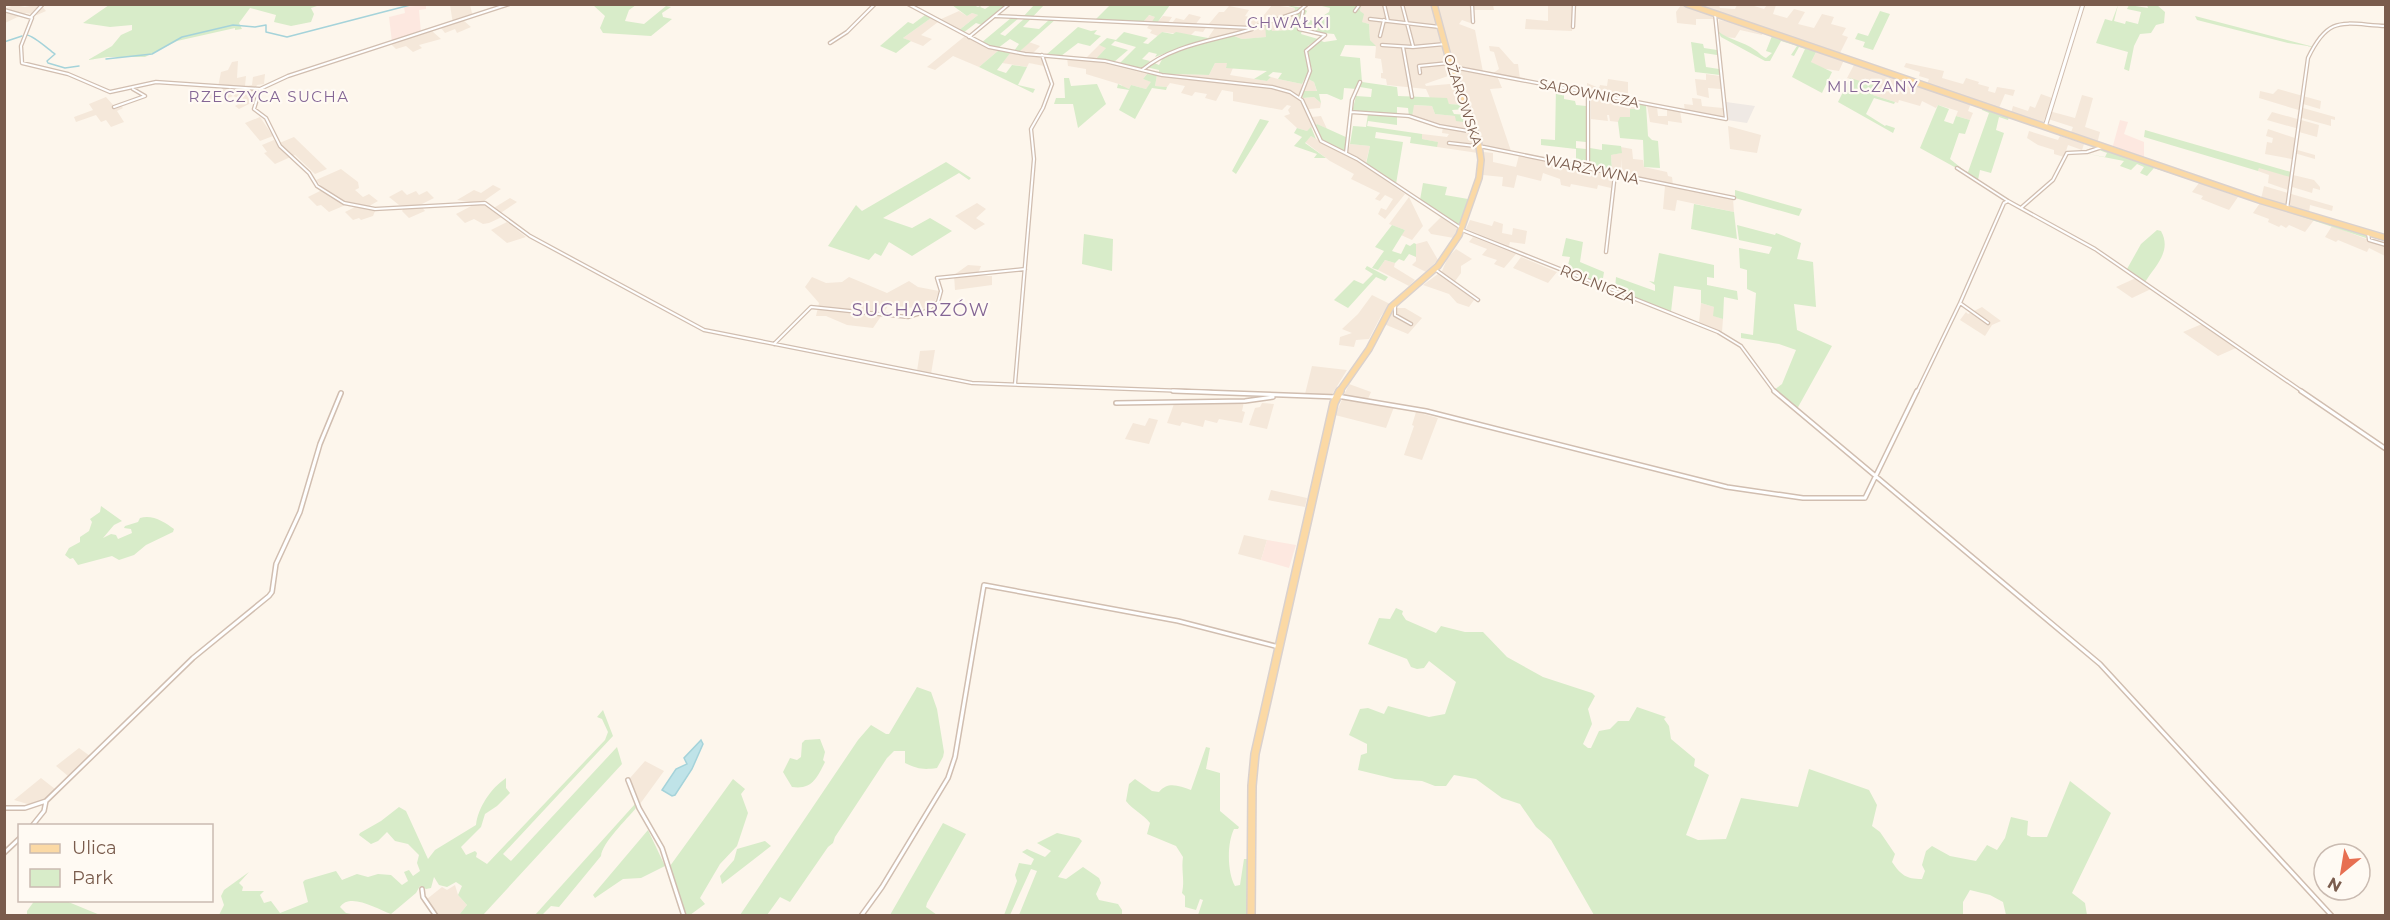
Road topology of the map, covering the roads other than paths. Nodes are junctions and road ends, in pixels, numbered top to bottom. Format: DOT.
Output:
graph roads {
  1 [pos="43,4"];
  2 [pos="509,4"];
  3 [pos="875,4"];
  4 [pos="908,4"];
  5 [pos="1009,4"];
  6 [pos="1307,4"];
  7 [pos="1360,4"];
  8 [pos="1384,4"];
  9 [pos="1402,4"];
  10 [pos="1434,4"];
  11 [pos="1472,4"];
  12 [pos="1574,4"];
  13 [pos="1686,4"];
  14 [pos="2083,4"];
  15 [pos="1303,9"];
  16 [pos="4,10"];
  17 [pos="1355,11"];
  18 [pos="1715,14"];
  19 [pos="995,16"];
  20 [pos="31,17"];
  21 [pos="1370,19"];
  22 [pos="1384,20"];
  23 [pos="1388,21"];
  24 [pos="1473,22"];
  25 [pos="1408,24"];
  26 [pos="2385,26"];
  27 [pos="1253,27"];
  28 [pos="1441,27"];
  29 [pos="1573,27"];
  30 [pos="1380,36"];
  31 [pos="969,37"];
  32 [pos="831,43"];
  33 [pos="1445,44"];
  34 [pos="1382,45"];
  35 [pos="1403,47"];
  36 [pos="1413,47"];
  37 [pos="1042,55"];
  38 [pos="1452,65"];
  39 [pos="1142,71"];
  40 [pos="1420,73"];
  41 [pos="1360,82"];
  42 [pos="132,88"];
  43 [pos="260,89"];
  44 [pos="1588,93"];
  45 [pos="1412,97"];
  46 [pos="1300,98"];
  47 [pos="114,107"];
  48 [pos="1351,112"];
  49 [pos="2045,127"];
  50 [pos="1476,132"];
  51 [pos="1449,143"];
  52 [pos="1480,147"];
  53 [pos="2102,147"];
  54 [pos="1346,153"];
  55 [pos="1588,168"];
  56 [pos="1957,168"];
  57 [pos="1615,174"];
  58 [pos="1734,198"];
  59 [pos="2008,201"];
  60 [pos="2021,208"];
  61 [pos="2288,209"];
  62 [pos="1462,229"];
  63 [pos="2368,233"];
  64 [pos="2385,238"];
  65 [pos="2385,245"];
  66 [pos="1606,252"];
  67 [pos="1025,269"];
  68 [pos="1434,269"];
  69 [pos="1478,300"];
  70 [pos="1960,303"];
  71 [pos="1394,304"];
  72 [pos="1988,323"];
  73 [pos="1411,324"];
  74 [pos="774,344"];
  75 [pos="1015,385"];
  76 [pos="341,393"];
  77 [pos="1275,396"];
  78 [pos="1337,397"];
  79 [pos="1116,403"];
  80 [pos="2385,449"];
  81 [pos="1877,478"];
  82 [pos="1279,647"];
  83 [pos="628,780"];
  84 [pos="46,801"];
  85 [pos="4,808"];
  86 [pos="33,824"];
  87 [pos="18,840"];
  88 [pos="4,853"];
  89 [pos="422,889"];
  90 [pos="436,915"];
  91 [pos="684,915"];
  92 [pos="861,915"];
  93 [pos="1251,915"];
  94 [pos="2332,915"];
  1 -- 20 [label="street"];
  2 -- 43 [label="street"];
  3 -- 32 [label="street"];
  4 -- 31 [label="street"];
  5 -- 19 [label="street"];
  6 -- 15 [label="street"];
  7 -- 17 [label="street"];
  8 -- 23 [label="street"];
  9 -- 25 [label="street"];
  10 -- 28 [label="main road, OŻAROWSKA"];
  11 -- 24 [label="street"];
  12 -- 29 [label="street"];
  13 -- 18 [label="main road"];
  14 -- 49 [label="street"];
  15 -- 27 [label="street"];
  15 -- 46 [label="street"];
  16 -- 20 [label="street"];
  18 -- 44 [label="street, SADOWNICZA"];
  18 -- 49 [label="main road"];
  19 -- 27 [label="street"];
  19 -- 31 [label="street"];
  20 -- 42 [label="street"];
  21 -- 22 [label="street"];
  22 -- 23 [label="street"];
  22 -- 30 [label="street"];
  23 -- 25 [label="street"];
  25 -- 28 [label="street"];
  25 -- 36 [label="street"];
  26 -- 61 [label="street"];
  27 -- 39 [label="street"];
  28 -- 33 [label="main road, OŻAROWSKA"];
  31 -- 37 [label="street"];
  33 -- 36 [label="street"];
  33 -- 38 [label="main road, OŻAROWSKA"];
  34 -- 35 [label="street"];
  35 -- 36 [label="street"];
  35 -- 45 [label="street"];
  37 -- 39 [label="street"];
  37 -- 67 [label="street"];
  38 -- 40 [label="street, SADOWNICZA"];
  38 -- 44 [label="street, SADOWNICZA"];
  38 -- 50 [label="main road, OŻAROWSKA"];
  39 -- 46 [label="street"];
  41 -- 48 [label="street"];
  42 -- 43 [label="street"];
  42 -- 47 [label="street"];
  43 -- 74 [label="street"];
  44 -- 55 [label="street"];
  46 -- 54 [label="street, ROLNICZA"];
  48 -- 50 [label="street"];
  48 -- 54 [label="street"];
  49 -- 53 [label="main road"];
  50 -- 52 [label="main road, OŻAROWSKA"];
  51 -- 52 [label="street, WARZYWNA"];
  52 -- 55 [label="street, WARZYWNA"];
  52 -- 62 [label="main road, OŻAROWSKA"];
  53 -- 60 [label="street"];
  53 -- 61 [label="main road"];
  54 -- 62 [label="street, ROLNICZA"];
  55 -- 57 [label="street, WARZYWNA"];
  56 -- 59 [label="street"];
  57 -- 58 [label="street, WARZYWNA"];
  57 -- 66 [label="street"];
  59 -- 60 [label="street"];
  59 -- 70 [label="street"];
  60 -- 80 [label="street"];
  61 -- 63 [label="main road"];
  62 -- 68 [label="main road, OŻAROWSKA"];
  62 -- 81 [label="street, ROLNICZA"];
  63 -- 64 [label="main road"];
  63 -- 65 [label="street"];
  67 -- 74 [label="street"];
  67 -- 75 [label="street"];
  68 -- 69 [label="street"];
  68 -- 71 [label="main road, OŻAROWSKA"];
  70 -- 72 [label="street"];
  70 -- 81 [label="street"];
  71 -- 73 [label="street"];
  71 -- 78 [label="main road, OŻAROWSKA"];
  74 -- 75 [label="street"];
  75 -- 77 [label="street"];
  76 -- 84 [label="street"];
  77 -- 78 [label="street"];
  77 -- 79 [label="street"];
  78 -- 81 [label="street"];
  78 -- 82 [label="main road"];
  81 -- 94 [label="street"];
  82 -- 92 [label="street"];
  82 -- 93 [label="main road"];
  83 -- 91 [label="street"];
  84 -- 85 [label="street"];
  84 -- 86 [label="street"];
  87 -- 88 [label="street"];
  89 -- 90 [label="street"];
}
